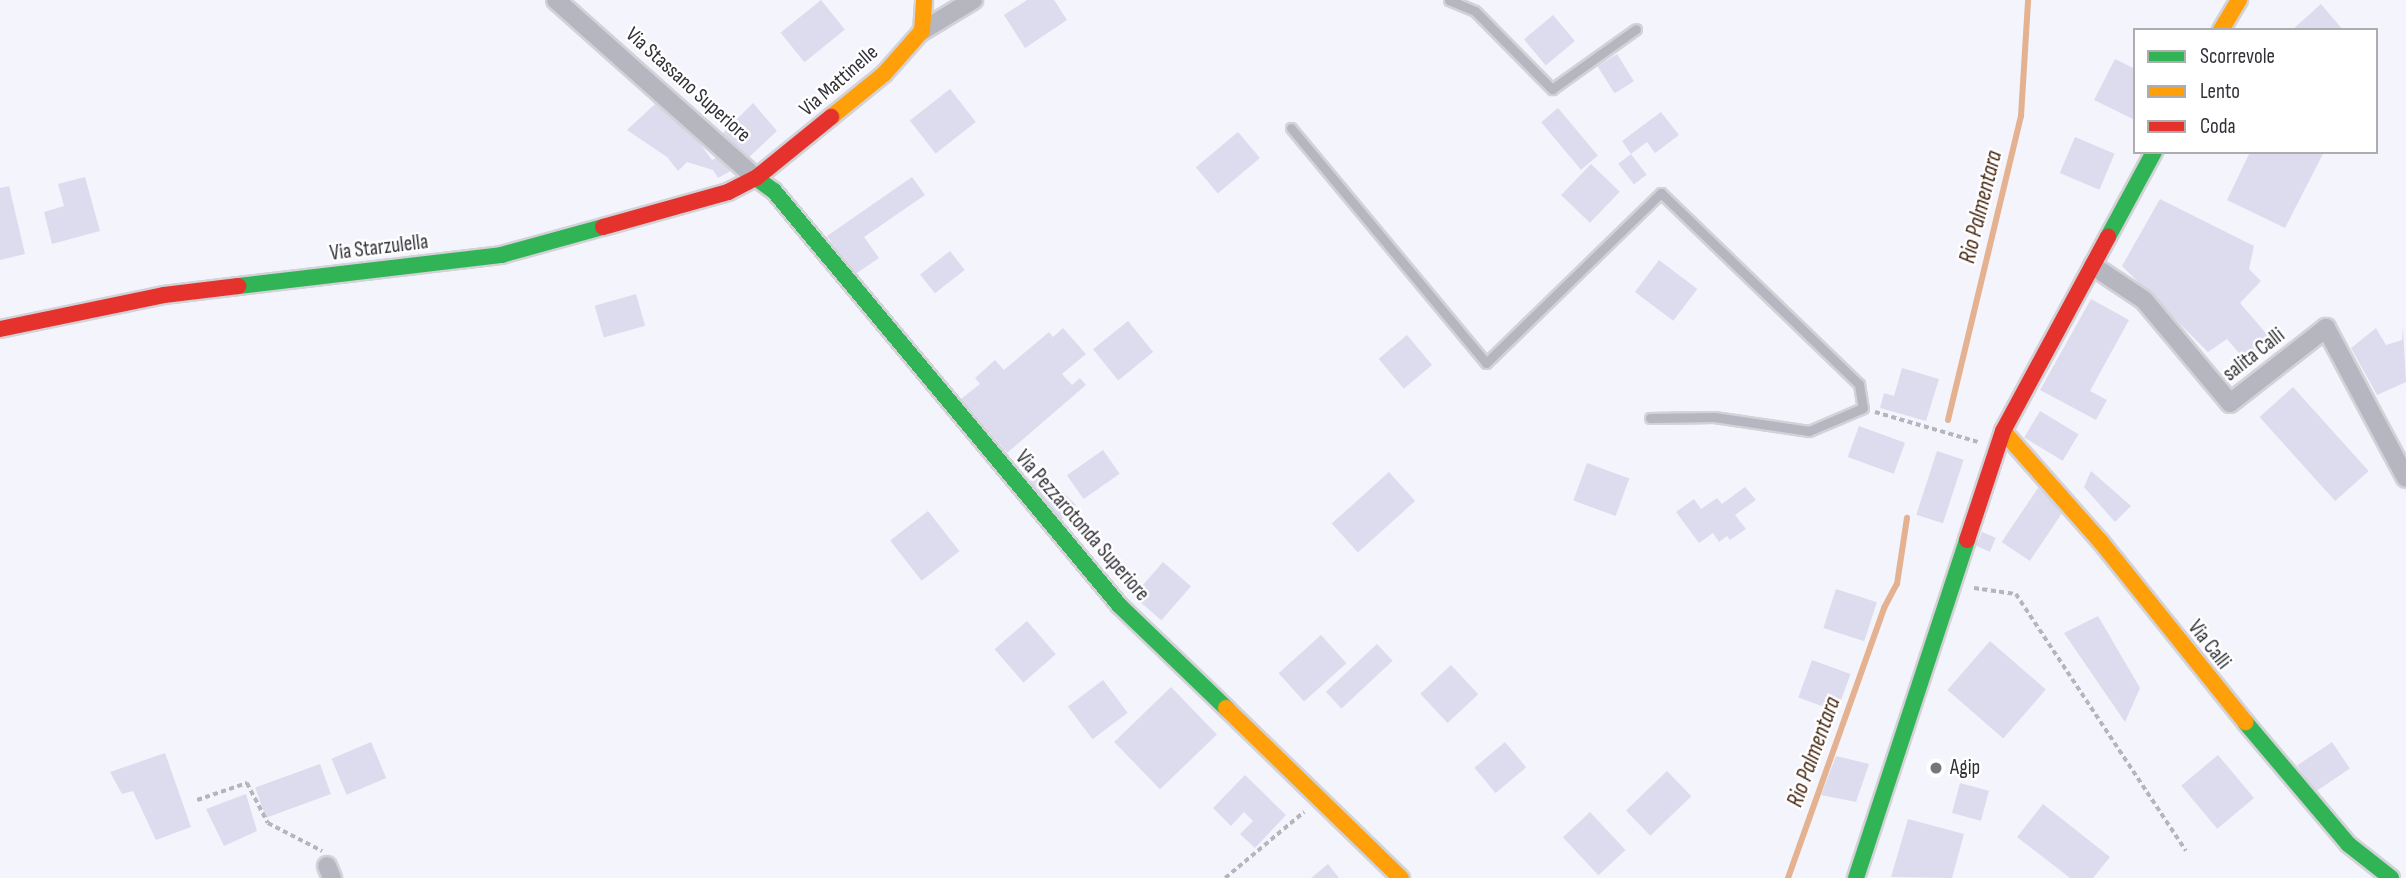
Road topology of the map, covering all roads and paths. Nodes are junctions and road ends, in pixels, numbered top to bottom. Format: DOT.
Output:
graph roads {
  1 [pos="556,0"];
  2 [pos="924,0"];
  3 [pos="973,0"];
  4 [pos="1449,0"];
  5 [pos="2239,0"];
  6 [pos="2222,28"];
  7 [pos="1636,29"];
  8 [pos="922,31"];
  9 [pos="1291,128"];
  10 [pos="2153,154"];
  11 [pos="756,178"];
  12 [pos="2093,266"];
  13 [pos="0,329"];
  14 [pos="1863,408"];
  15 [pos="1650,418"];
  16 [pos="2003,431"];
  17 [pos="1997,447"];
  18 [pos="2406,478"];
  19 [pos="1949,589"];
  20 [pos="1320,797"];
  21 [pos="197,800"];
  22 [pos="2186,851"];
  23 [pos="329,872"];
  24 [pos="1225,878"];
  25 [pos="1401,878"];
  26 [pos="1856,878"];
  27 [pos="2391,878"];
  1 -- 11 [label="street, Via Stassano Superiore"];
  2 -- 8 [label="street"];
  3 -- 8 [label="street"];
  4 -- 7 [label="lane"];
  5 -- 6 [label="street"];
  8 -- 11 [label="street, Via Mattinelle"];
  9 -- 14 [label="lane"];
  10 -- 12 [label="street"];
  11 -- 13 [label="street, Via Starzulella"];
  11 -- 20 [label="street, Via Pezzarotonda Superiore"];
  12 -- 16 [label="street"];
  12 -- 18 [label="street, salita Calli"];
  14 -- 15 [label="lane"];
  14 -- 17 [label="path"];
  16 -- 17 [label="street"];
  16 -- 27 [label="street, Via Calli"];
  17 -- 19 [label="street"];
  19 -- 22 [label="path"];
  19 -- 26 [label="street"];
  20 -- 24 [label="path"];
  20 -- 25 [label="street, Via Pezzarotonda Superiore"];
  21 -- 23 [label="path"];
}
